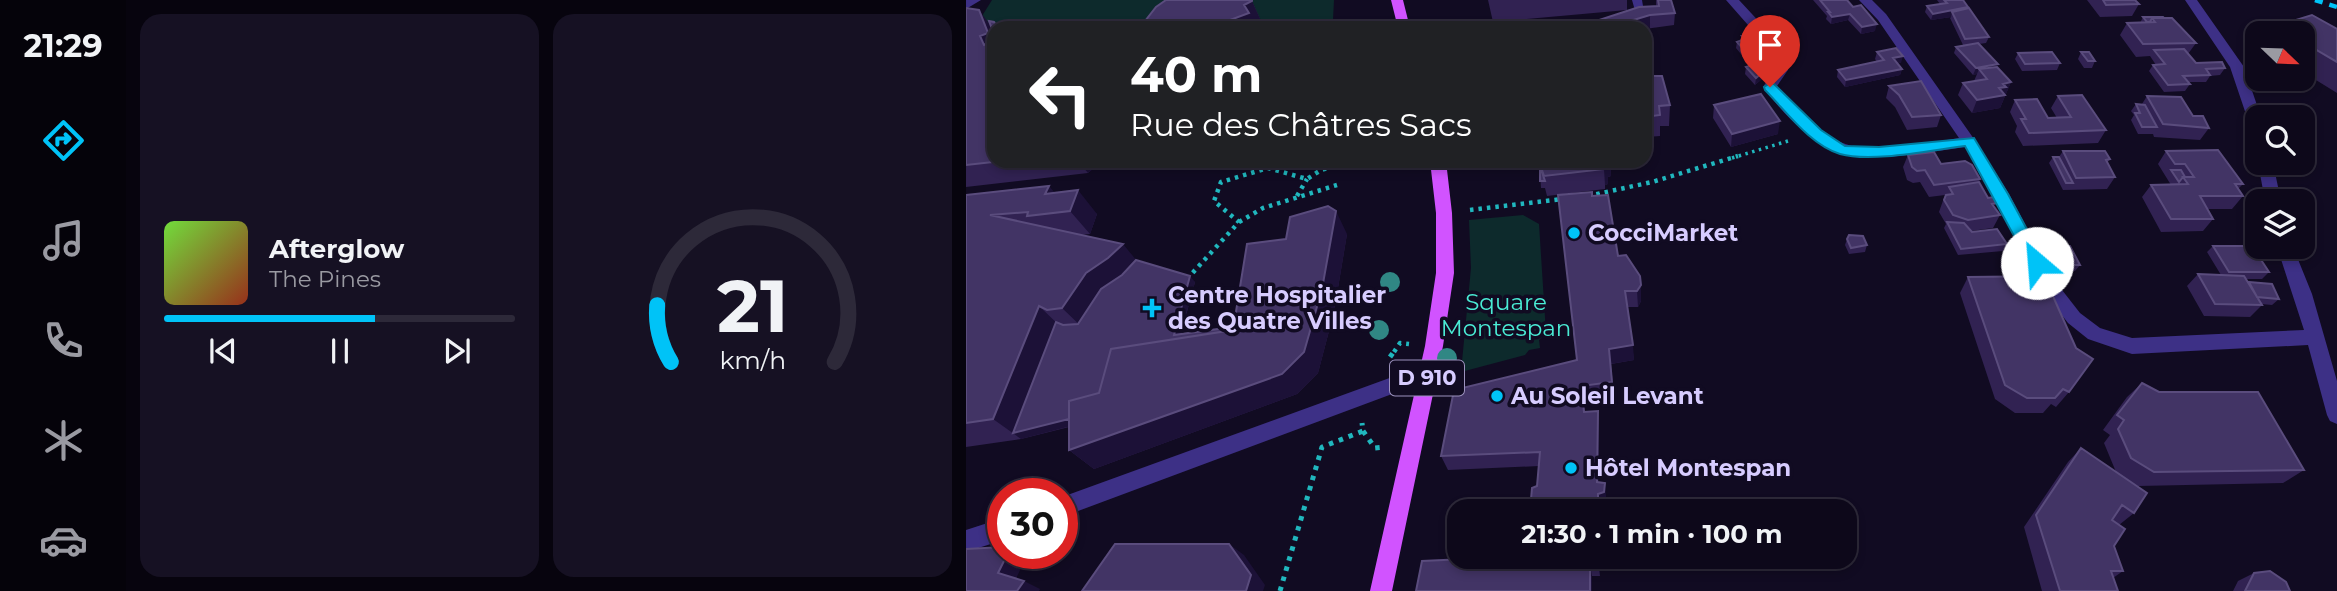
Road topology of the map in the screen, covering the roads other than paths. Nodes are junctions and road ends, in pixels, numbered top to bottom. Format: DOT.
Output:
graph roads {
  1 [pos="975,0"];
  2 [pos="1397,0"];
  3 [pos="1637,0"];
  4 [pos="1732,0"];
  5 [pos="1865,0"];
  6 [pos="2191,0"];
  7 [pos="966,5"];
  8 [pos="1402,21"];
  9 [pos="1626,21"];
  10 [pos="2250,105"];
  11 [pos="1969,142"];
  12 [pos="1439,168"];
  13 [pos="2289,259"];
  14 [pos="2315,337"];
  15 [pos="1428,372"];
  16 [pos="2337,415"];
  17 [pos="1078,502"];
  18 [pos="987,534"];
  19 [pos="966,541"];
  20 [pos="1381,591"];
  1 -- 7 [label="street"];
  2 -- 8 [label="main road"];
  3 -- 9 [label="lane"];
  4 -- 11 [label="street"];
  5 -- 11 [label="street"];
  6 -- 10 [label="street"];
  11 -- 14 [label="street"];
  12 -- 15 [label="main road, D 910"];
  13 -- 14 [label="street"];
  14 -- 16 [label="street"];
  15 -- 17 [label="street"];
  15 -- 20 [label="main road, D 910"];
  18 -- 19 [label="street"];
}
